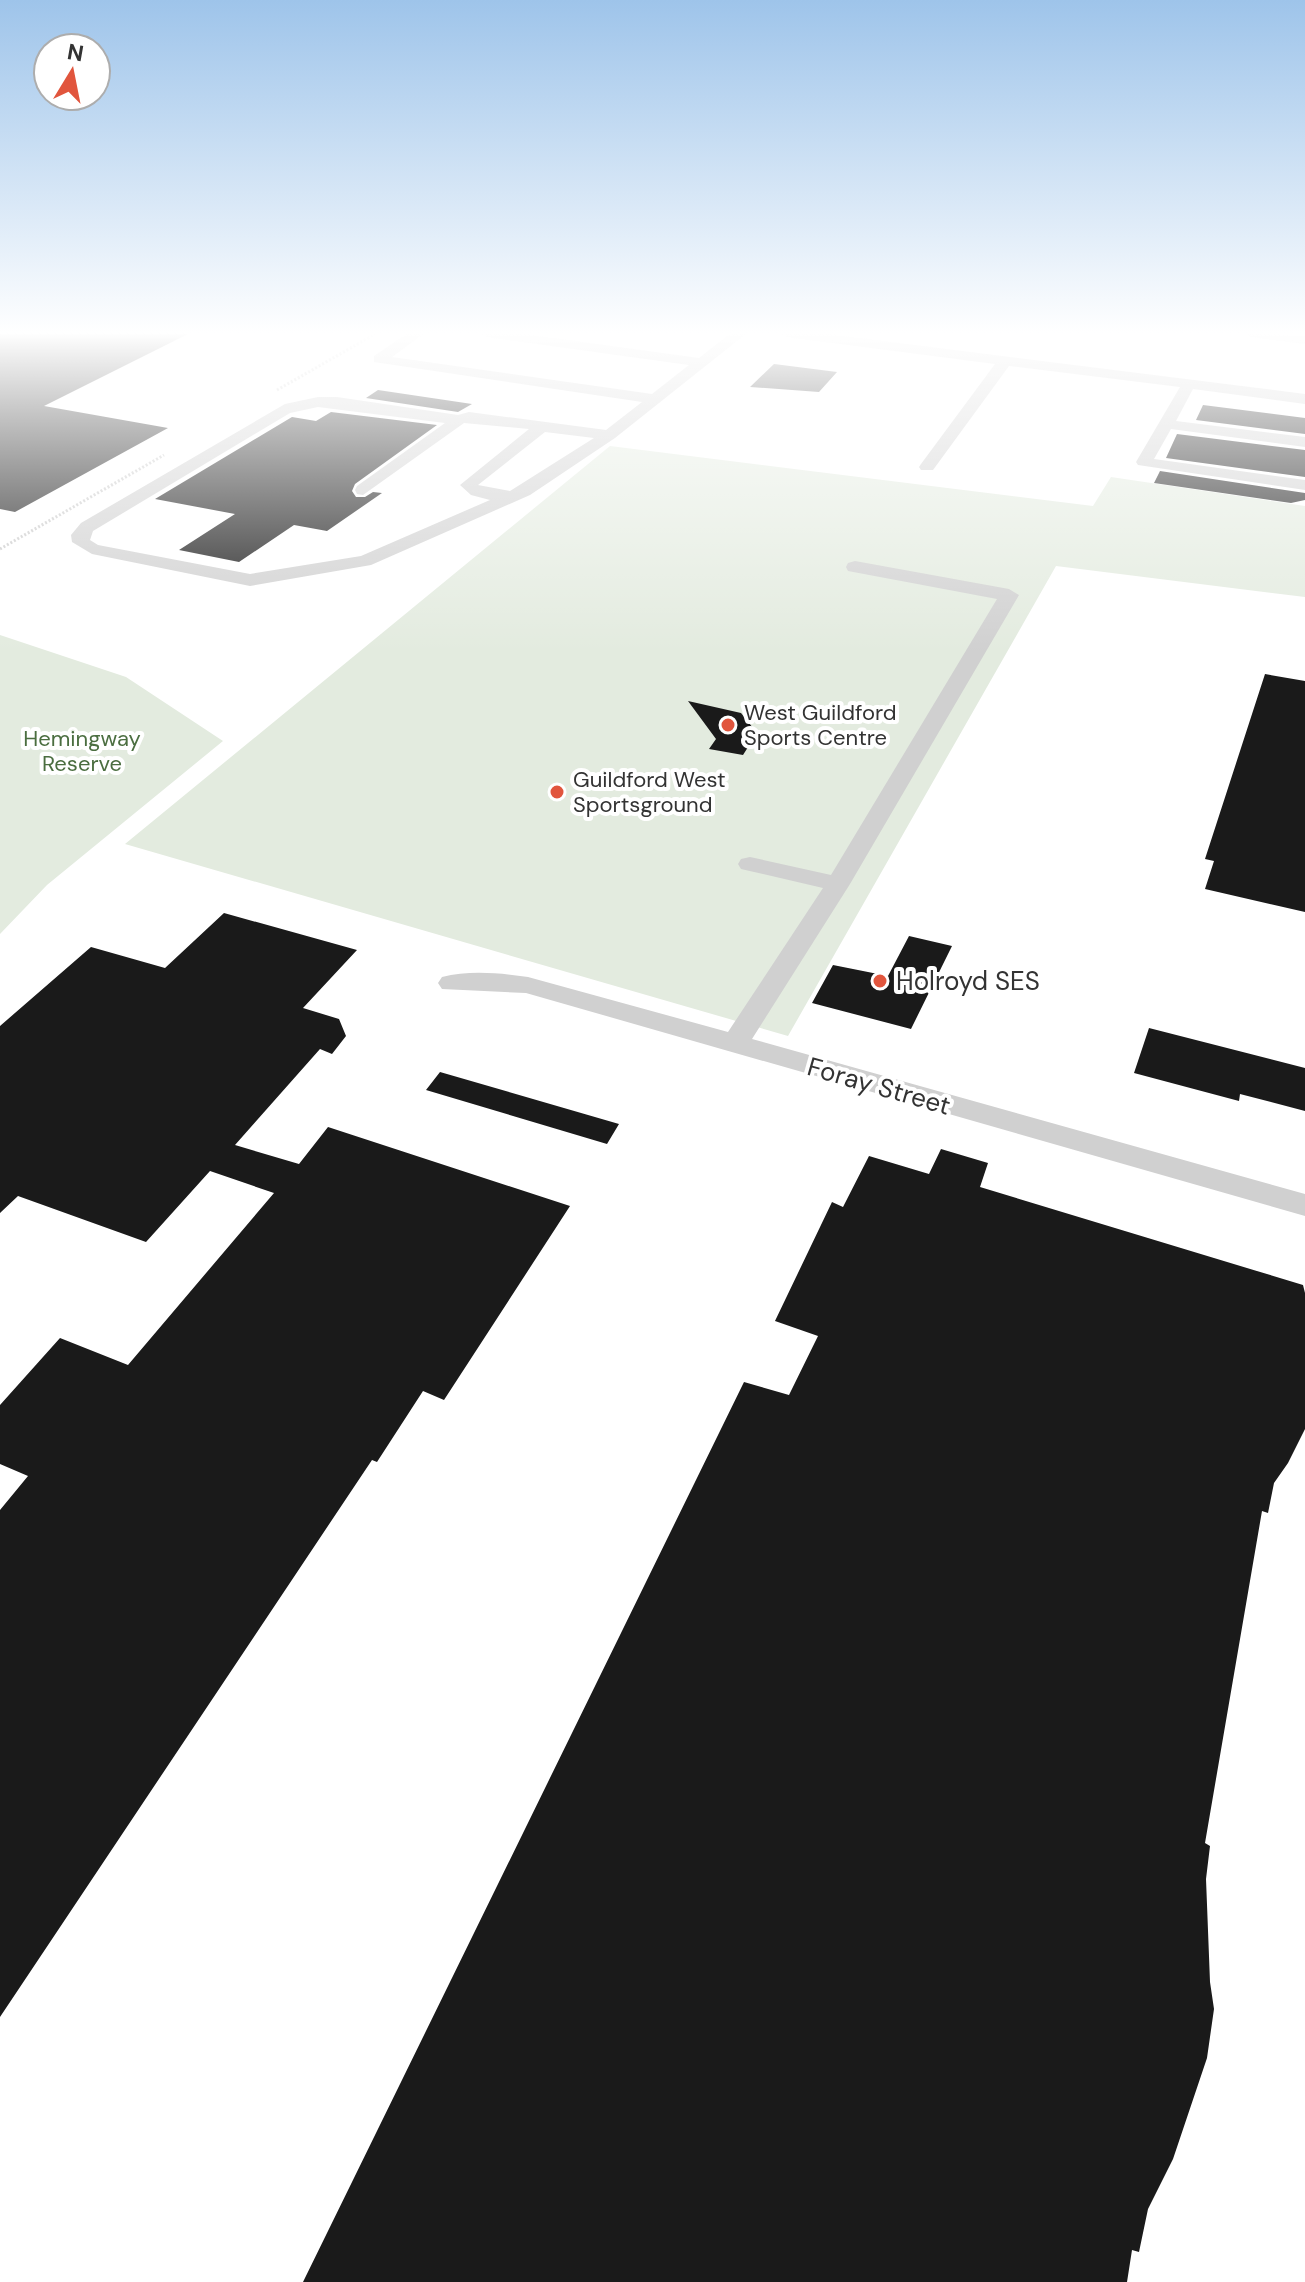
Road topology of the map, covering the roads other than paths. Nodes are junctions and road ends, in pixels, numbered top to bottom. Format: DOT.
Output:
graph roads {
  1 [pos="234,439"];
  2 [pos="432,439"];
  3 [pos="526,439"];
  4 [pos="602,439"];
  5 [pos="947,439"];
  6 [pos="1157,439"];
  7 [pos="927,467"];
  8 [pos="1305,485"];
  9 [pos="363,490"];
  10 [pos="514,496"];
  11 [pos="855,567"];
  12 [pos="750,864"];
  13 [pos="838,884"];
  14 [pos="451,983"];
  15 [pos="734,1045"];
  16 [pos="1305,1205"];
  1 -- 10 [label="street"];
  2 -- 9 [label="street"];
  3 -- 10 [label="street"];
  4 -- 10 [label="street"];
  5 -- 7 [label="street"];
  6 -- 8 [label="street"];
  11 -- 13 [label="street"];
  12 -- 13 [label="street"];
  13 -- 15 [label="street"];
  14 -- 15 [label="street, Foray Street"];
  15 -- 16 [label="street, Foray Street"];
}
